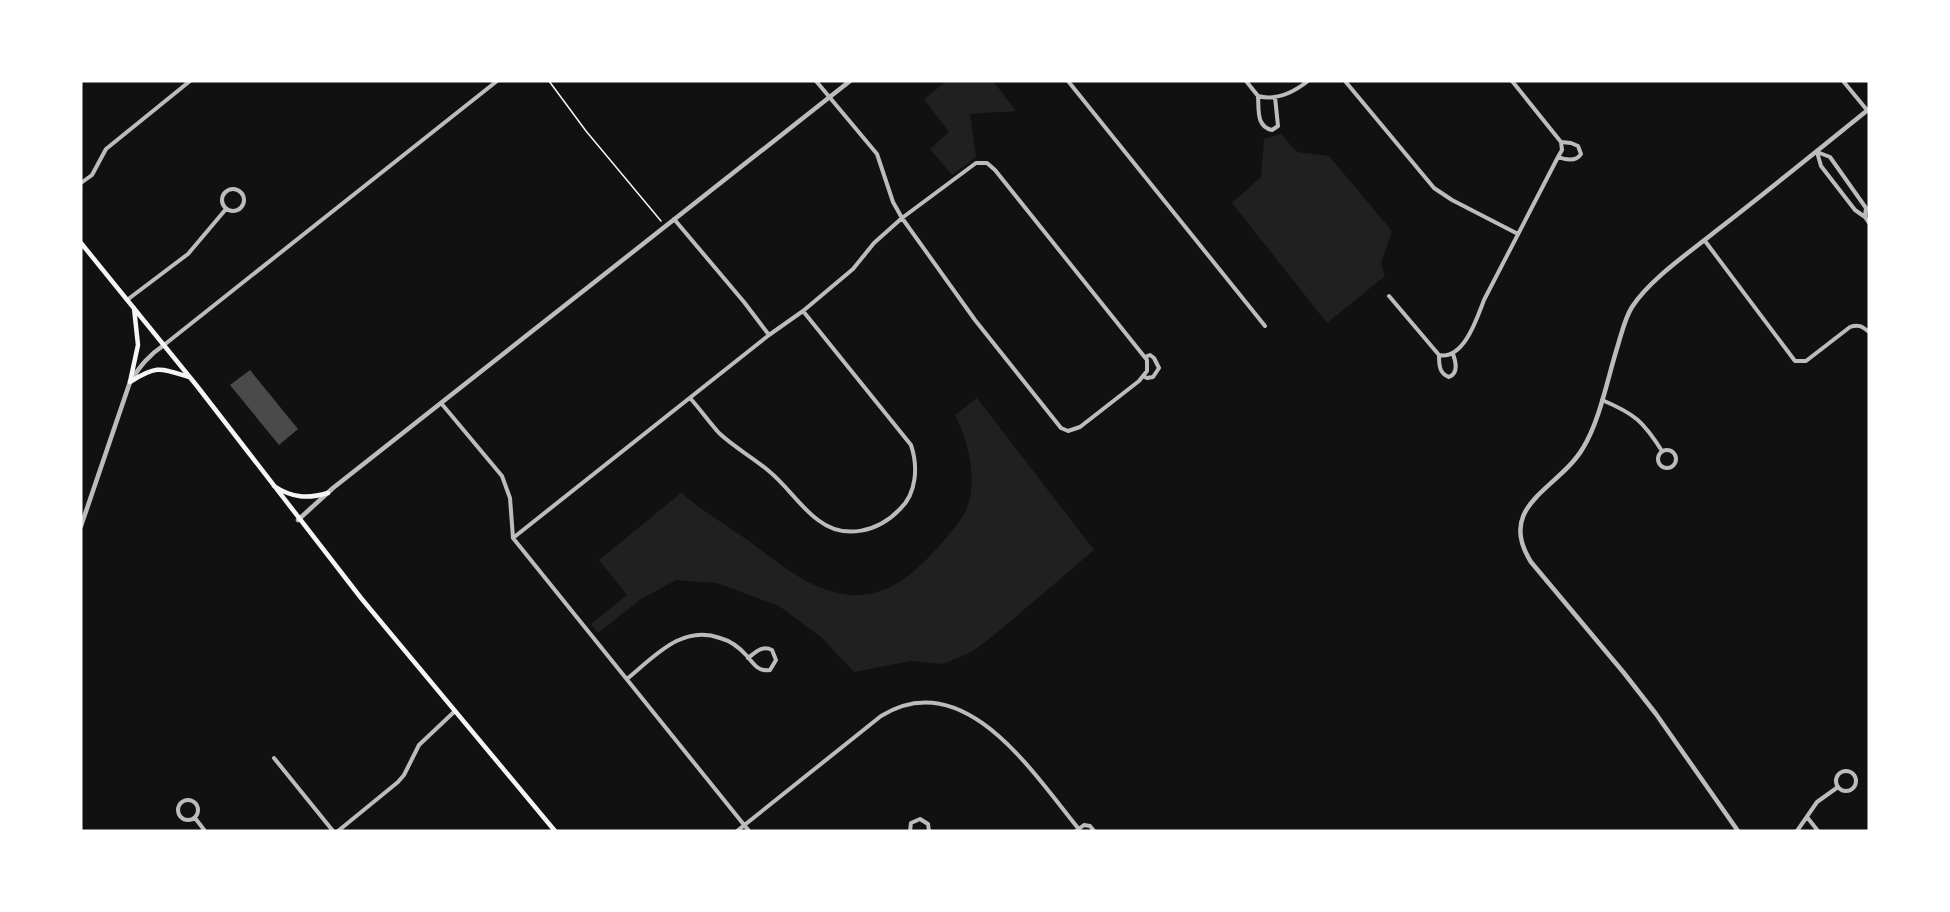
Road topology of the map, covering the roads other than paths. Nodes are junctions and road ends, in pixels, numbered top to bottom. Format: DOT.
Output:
graph roads {
  1 [pos="190,81"];
  2 [pos="497,81"];
  3 [pos="816,81"];
  4 [pos="850,81"];
  5 [pos="1068,81"];
  6 [pos="1246,81"];
  7 [pos="1308,81"];
  8 [pos="1345,81"];
  9 [pos="1512,81"];
  10 [pos="1843,81"];
  11 [pos="1258,96"];
  12 [pos="829,97"];
  13 [pos="1273,98"];
  14 [pos="1868,110"];
  15 [pos="1562,142"];
  16 [pos="1817,152"];
  17 [pos="1558,157"];
  18 [pos="81,183"];
  19 [pos="226,209"];
  20 [pos="1865,217"];
  21 [pos="902,218"];
  22 [pos="674,219"];
  23 [pos="1869,223"];
  24 [pos="1518,234"];
  25 [pos="1705,241"];
  26 [pos="81,243"];
  27 [pos="1389,296"];
  28 [pos="127,300"];
  29 [pos="134,308"];
  30 [pos="802,311"];
  31 [pos="1265,326"];
  32 [pos="1869,332"];
  33 [pos="769,335"];
  34 [pos="164,345"];
  35 [pos="1452,354"];
  36 [pos="1442,356"];
  37 [pos="1144,357"];
  38 [pos="1143,376"];
  39 [pos="190,378"];
  40 [pos="130,382"];
  41 [pos="690,398"];
  42 [pos="1601,399"];
  43 [pos="441,403"];
  44 [pos="1662,451"];
  45 [pos="271,483"];
  46 [pos="328,493"];
  47 [pos="298,520"];
  48 [pos="81,526"];
  49 [pos="513,538"];
  50 [pos="748,657"];
  51 [pos="627,679"];
  52 [pos="455,711"];
  53 [pos="274,758"];
  54 [pos="1838,787"];
  55 [pos="1807,817"];
  56 [pos="195,818"];
  57 [pos="744,825"];
  58 [pos="1077,829"];
  59 [pos="206,831"];
  60 [pos="333,831"];
  61 [pos="338,831"];
  62 [pos="555,831"];
  63 [pos="737,831"];
  64 [pos="749,831"];
  65 [pos="910,831"];
  66 [pos="928,831"];
  67 [pos="1094,831"];
  68 [pos="1738,831"];
  69 [pos="1797,831"];
  70 [pos="1818,831"];
  1 -- 18 [label="street"];
  2 -- 34 [label="street"];
  3 -- 12 [label="street"];
  4 -- 12 [label="street"];
  5 -- 31 [label="street"];
  6 -- 11 [label="street"];
  7 -- 13 [label="street"];
  8 -- 24 [label="street"];
  9 -- 15 [label="street"];
  10 -- 14 [label="street"];
  11 -- 13 [label="street"];
  11 -- 13 [label="street"];
  12 -- 21 [label="street"];
  12 -- 22 [label="street"];
  14 -- 16 [label="street"];
  15 -- 17 [label="street"];
  15 -- 17 [label="street"];
  16 -- 20 [label="street"];
  16 -- 20 [label="street"];
  16 -- 25 [label="street"];
  17 -- 24 [label="street"];
  19 -- 19 [label="street"];
  19 -- 28 [label="street"];
  20 -- 23 [label="street"];
  21 -- 30 [label="street"];
  21 -- 37 [label="street"];
  21 -- 38 [label="street"];
  22 -- 33 [label="street"];
  22 -- 43 [label="street"];
  24 -- 35 [label="street"];
  25 -- 32 [label="street"];
  25 -- 42 [label="street"];
  26 -- 28 [label="main road"];
  27 -- 36 [label="street"];
  28 -- 29 [label="main road"];
  29 -- 34 [label="main road"];
  29 -- 40 [label="main road"];
  30 -- 33 [label="street"];
  30 -- 41 [label="street"];
  33 -- 41 [label="street"];
  34 -- 39 [label="main road"];
  34 -- 40 [label="street"];
  35 -- 36 [label="street"];
  35 -- 36 [label="street"];
  37 -- 38 [label="street"];
  37 -- 38 [label="street"];
  39 -- 40 [label="main road"];
  39 -- 45 [label="main road"];
  40 -- 48 [label="street"];
  41 -- 49 [label="street"];
  42 -- 44 [label="street"];
  42 -- 68 [label="street"];
  43 -- 46 [label="street"];
  43 -- 49 [label="street"];
  44 -- 44 [label="street"];
  45 -- 46 [label="main road"];
  45 -- 47 [label="main road"];
  46 -- 47 [label="street"];
  47 -- 52 [label="main road"];
  49 -- 51 [label="street"];
  50 -- 50 [label="street"];
  50 -- 51 [label="street"];
  51 -- 57 [label="street"];
  52 -- 61 [label="street"];
  52 -- 62 [label="main road"];
  53 -- 60 [label="street"];
  54 -- 54 [label="street"];
  54 -- 55 [label="street"];
  55 -- 69 [label="street"];
  55 -- 70 [label="street"];
  56 -- 56 [label="street"];
  56 -- 59 [label="street"];
  57 -- 58 [label="street"];
  57 -- 63 [label="street"];
  57 -- 64 [label="street"];
  58 -- 67 [label="street"];
  65 -- 66 [label="street"];
}
